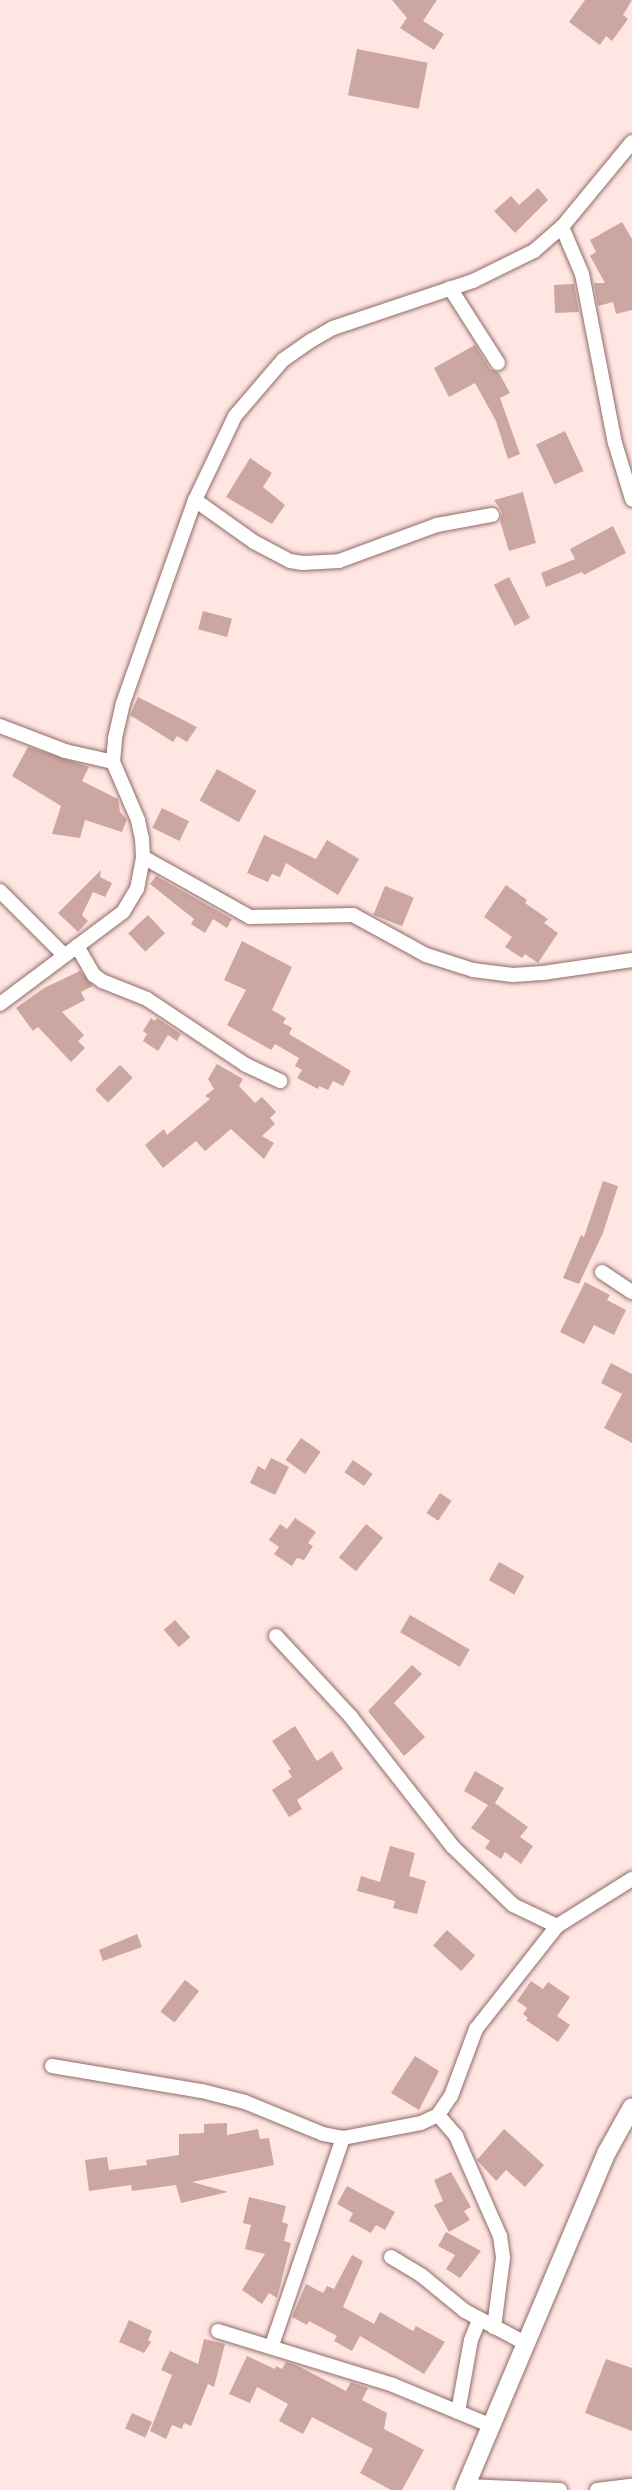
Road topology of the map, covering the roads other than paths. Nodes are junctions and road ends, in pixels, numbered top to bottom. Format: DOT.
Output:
graph roads {
  1 [pos="632,142"];
  2 [pos="562,227"];
  3 [pos="450,288"];
  4 [pos="498,363"];
  5 [pos="632,499"];
  6 [pos="195,500"];
  7 [pos="492,515"];
  8 [pos="0,726"];
  9 [pos="113,762"];
  10 [pos="143,857"];
  11 [pos="0,891"];
  12 [pos="77,946"];
  13 [pos="64,955"];
  14 [pos="632,960"];
  15 [pos="0,1004"];
  16 [pos="281,1081"];
  17 [pos="602,1272"];
  18 [pos="632,1292"];
  19 [pos="276,1636"];
  20 [pos="632,1879"];
  21 [pos="557,1926"];
  22 [pos="52,2066"];
  23 [pos="632,2107"];
  24 [pos="438,2115"];
  25 [pos="343,2138"];
  26 [pos="391,2257"];
  27 [pos="479,2320"];
  28 [pos="494,2327"];
  29 [pos="218,2331"];
  30 [pos="525,2343"];
  31 [pos="272,2345"];
  32 [pos="458,2412"];
  33 [pos="492,2426"];
  34 [pos="632,2486"];
  35 [pos="465,2488"];
  36 [pos="560,2490"];
  37 [pos="597,2490"];
  1 -- 2 [label="street"];
  2 -- 3 [label="street"];
  2 -- 5 [label="street"];
  3 -- 4 [label="street"];
  3 -- 6 [label="street"];
  6 -- 7 [label="street"];
  6 -- 9 [label="street"];
  8 -- 9 [label="street"];
  9 -- 10 [label="street"];
  10 -- 12 [label="street"];
  10 -- 14 [label="street"];
  11 -- 13 [label="street"];
  12 -- 13 [label="street"];
  12 -- 16 [label="street"];
  13 -- 15 [label="street"];
  17 -- 18 [label="street"];
  19 -- 21 [label="street"];
  20 -- 21 [label="street"];
  21 -- 24 [label="street"];
  22 -- 25 [label="street"];
  23 -- 30 [label="street"];
  24 -- 25 [label="street"];
  24 -- 28 [label="street"];
  25 -- 31 [label="street"];
  26 -- 27 [label="street"];
  27 -- 28 [label="street"];
  27 -- 32 [label="street"];
  28 -- 30 [label="street"];
  29 -- 31 [label="street"];
  30 -- 33 [label="street"];
  31 -- 32 [label="street"];
  32 -- 33 [label="street"];
  33 -- 35 [label="street"];
  34 -- 37 [label="street"];
  35 -- 36 [label="street"];
}
